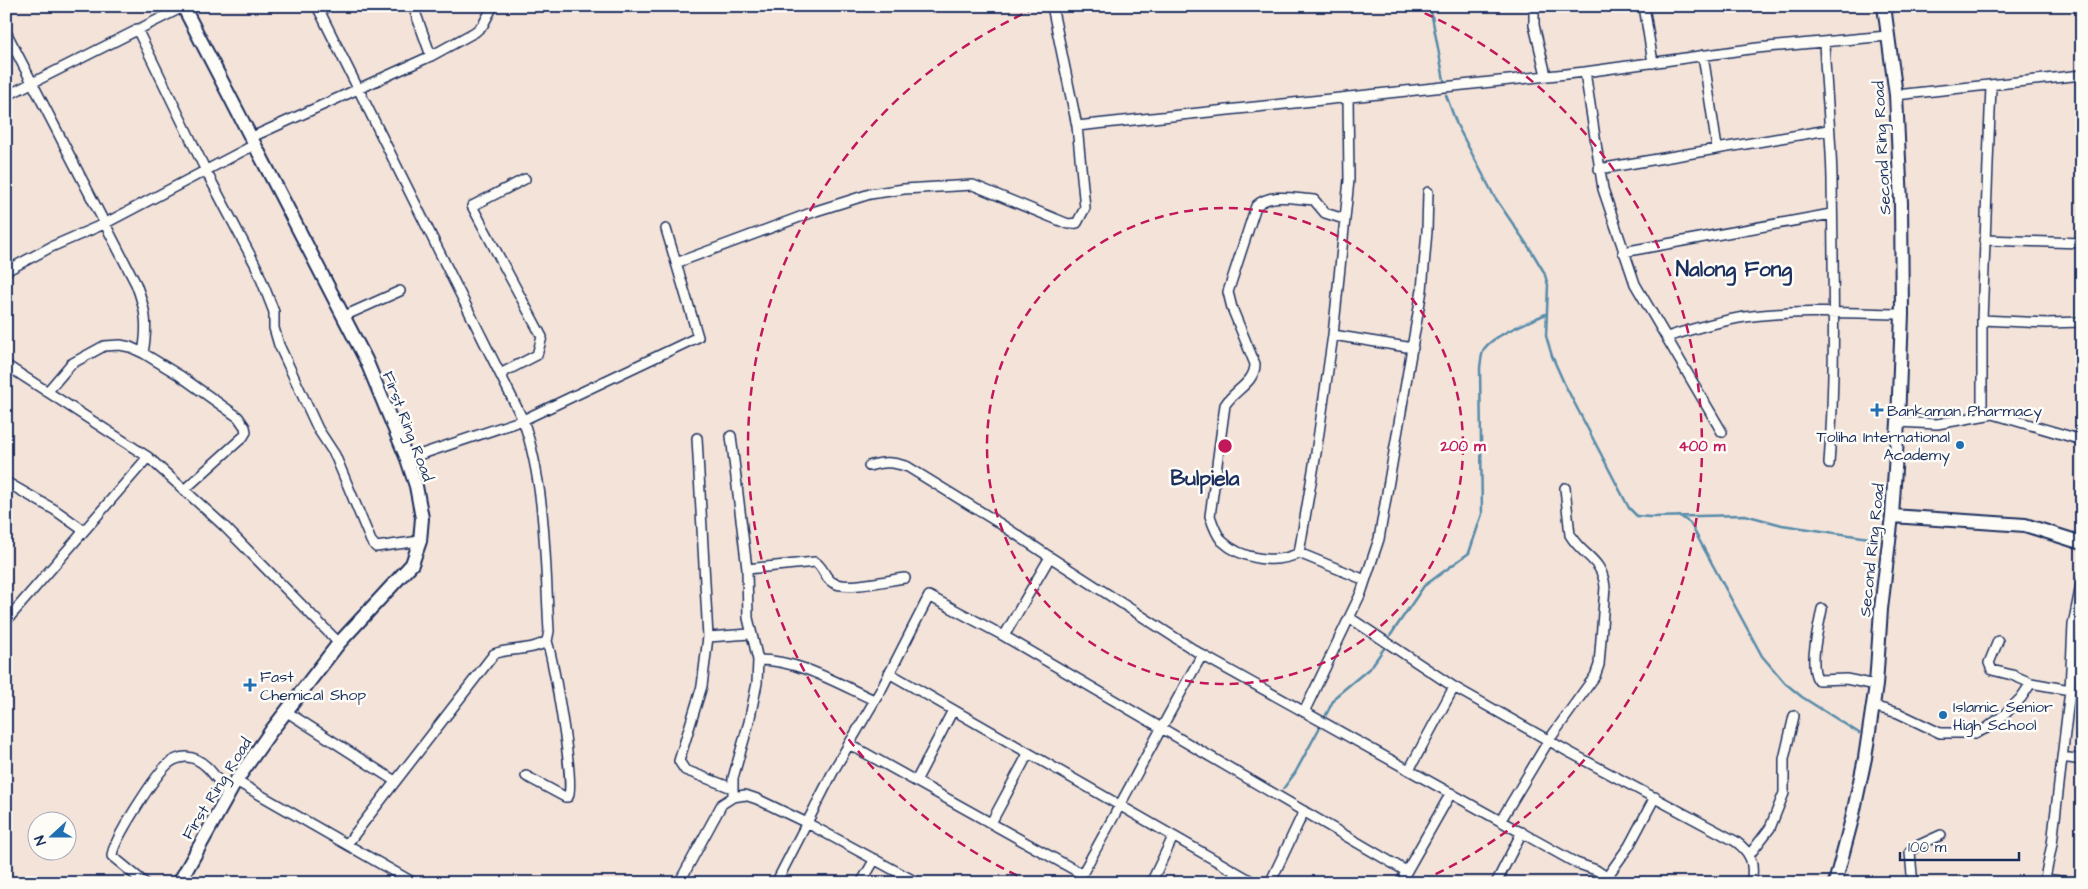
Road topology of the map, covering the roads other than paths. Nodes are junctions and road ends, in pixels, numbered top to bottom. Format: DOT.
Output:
graph roads {
  1 [pos="317,6"];
  2 [pos="413,6"];
  3 [pos="493,6"];
  4 [pos="1052,6"];
  5 [pos="1534,6"];
  6 [pos="1644,6"];
  7 [pos="1885,6"];
  8 [pos="183,7"];
  9 [pos="137,29"];
  10 [pos="6,32"];
  11 [pos="1887,36"];
  12 [pos="1824,42"];
  13 [pos="1703,55"];
  14 [pos="431,56"];
  15 [pos="1653,63"];
  16 [pos="1585,72"];
  17 [pos="1546,75"];
  18 [pos="2082,75"];
  19 [pos="31,83"];
  20 [pos="1991,86"];
  21 [pos="360,90"];
  22 [pos="1896,95"];
  23 [pos="6,96"];
  24 [pos="1348,97"];
  25 [pos="1076,126"];
  26 [pos="1828,130"];
  27 [pos="254,141"];
  28 [pos="1717,148"];
  29 [pos="1599,168"];
  30 [pos="206,171"];
  31 [pos="525,179"];
  32 [pos="1428,192"];
  33 [pos="1831,214"];
  34 [pos="1344,219"];
  35 [pos="104,224"];
  36 [pos="666,228"];
  37 [pos="1984,240"];
  38 [pos="2082,243"];
  39 [pos="1623,252"];
  40 [pos="676,263"];
  41 [pos="6,270"];
  42 [pos="400,291"];
  43 [pos="1835,313"];
  44 [pos="1902,314"];
  45 [pos="344,316"];
  46 [pos="1982,320"];
  47 [pos="2082,322"];
  48 [pos="1333,335"];
  49 [pos="1667,337"];
  50 [pos="1413,348"];
  51 [pos="143,353"];
  52 [pos="6,364"];
  53 [pos="500,374"];
  54 [pos="48,391"];
  55 [pos="1982,415"];
  56 [pos="523,420"];
  57 [pos="1898,422"];
  58 [pos="1722,432"];
  59 [pos="731,436"];
  60 [pos="697,438"];
  61 [pos="2082,440"];
  62 [pos="148,457"];
  63 [pos="407,459"];
  64 [pos="1829,464"];
  65 [pos="869,466"];
  66 [pos="6,482"];
  67 [pos="1565,488"];
  68 [pos="184,490"];
  69 [pos="1892,516"];
  70 [pos="83,530"];
  71 [pos="420,541"];
  72 [pos="2082,543"];
  73 [pos="1299,553"];
  74 [pos="1050,558"];
  75 [pos="746,569"];
  76 [pos="905,578"];
  77 [pos="1365,580"];
  78 [pos="2082,580"];
  79 [pos="1822,609"];
  80 [pos="1350,618"];
  81 [pos="6,621"];
  82 [pos="750,634"];
  83 [pos="1004,636"];
  84 [pos="708,637"];
  85 [pos="1998,641"];
  86 [pos="547,642"];
  87 [pos="339,643"];
  88 [pos="2078,646"];
  89 [pos="1202,655"];
  90 [pos="758,660"];
  91 [pos="889,673"];
  92 [pos="2031,684"];
  93 [pos="1876,685"];
  94 [pos="1454,687"];
  95 [pos="2070,690"];
  96 [pos="874,700"];
  97 [pos="1872,706"];
  98 [pos="953,710"];
  99 [pos="287,712"];
  100 [pos="1304,712"];
  101 [pos="1794,716"];
  102 [pos="1161,728"];
  103 [pos="1549,740"];
  104 [pos="849,744"];
  105 [pos="1028,754"];
  106 [pos="2062,756"];
  107 [pos="2082,760"];
  108 [pos="1409,770"];
  109 [pos="526,776"];
  110 [pos="236,781"];
  111 [pos="395,781"];
  112 [pos="916,781"];
  113 [pos="733,792"];
  114 [pos="1451,793"];
  115 [pos="228,794"];
  116 [pos="1655,797"];
  117 [pos="1120,807"];
  118 [pos="1304,811"];
  119 [pos="1502,820"];
  120 [pos="807,823"];
  121 [pos="991,823"];
  122 [pos="1522,832"];
  123 [pos="1940,835"];
  124 [pos="1173,836"];
  125 [pos="347,844"];
  126 [pos="1750,854"];
  127 [pos="875,859"];
  128 [pos="1406,871"];
  129 [pos="1236,872"];
  130 [pos="1080,879"];
  131 [pos="1611,880"];
  132 [pos="2045,881"];
  133 [pos="145,883"];
  134 [pos="179,883"];
  135 [pos="414,883"];
  136 [pos="679,883"];
  137 [pos="776,883"];
  138 [pos="861,883"];
  139 [pos="918,883"];
  140 [pos="1151,883"];
  141 [pos="1230,883"];
  142 [pos="1255,883"];
  143 [pos="1270,883"];
  144 [pos="1400,883"];
  145 [pos="1496,883"];
  146 [pos="1751,883"];
  147 [pos="1835,883"];
  148 [pos="1915,883"];
  149 [pos="2074,883"];
  1 -- 21 [label="street"];
  2 -- 14 [label="street"];
  3 -- 14 [label="street"];
  4 -- 25 [label="street"];
  5 -- 17 [label="street"];
  6 -- 15 [label="street"];
  7 -- 11 [label="street, Second Ring Road"];
  8 -- 9 [label="street"];
  8 -- 27 [label="street, First Ring Road"];
  9 -- 19 [label="street"];
  9 -- 30 [label="street"];
  10 -- 19 [label="street"];
  11 -- 12 [label="street"];
  11 -- 22 [label="street, Second Ring Road"];
  12 -- 13 [label="street"];
  12 -- 26 [label="street"];
  13 -- 15 [label="street"];
  13 -- 28 [label="street"];
  14 -- 21 [label="street"];
  15 -- 16 [label="street"];
  16 -- 17 [label="street"];
  16 -- 29 [label="street"];
  17 -- 24 [label="street"];
  18 -- 20 [label="street"];
  19 -- 23 [label="street"];
  19 -- 35 [label="street"];
  20 -- 22 [label="street"];
  20 -- 37 [label="street"];
  21 -- 27 [label="street"];
  21 -- 53 [label="street"];
  22 -- 44 [label="street, Second Ring Road"];
  24 -- 25 [label="street"];
  24 -- 34 [label="street"];
  25 -- 40 [label="street"];
  26 -- 28 [label="street"];
  26 -- 33 [label="street"];
  27 -- 30 [label="street"];
  27 -- 45 [label="street, First Ring Road"];
  28 -- 29 [label="street"];
  29 -- 39 [label="street"];
  30 -- 35 [label="street"];
  30 -- 71 [label="street"];
  31 -- 53 [label="street"];
  32 -- 50 [label="street"];
  33 -- 39 [label="street"];
  33 -- 43 [label="street"];
  34 -- 48 [label="street"];
  34 -- 73 [label="street"];
  35 -- 41 [label="street"];
  35 -- 51 [label="street"];
  36 -- 40 [label="street"];
  37 -- 38 [label="street"];
  37 -- 46 [label="street"];
  39 -- 49 [label="street"];
  40 -- 56 [label="street"];
  42 -- 45 [label="street"];
  43 -- 44 [label="street"];
  43 -- 49 [label="street"];
  43 -- 64 [label="street"];
  44 -- 57 [label="street, Second Ring Road"];
  45 -- 63 [label="street, First Ring Road"];
  46 -- 47 [label="street"];
  46 -- 55 [label="street"];
  48 -- 50 [label="street"];
  48 -- 73 [label="street"];
  49 -- 58 [label="street"];
  50 -- 77 [label="street"];
  51 -- 54 [label="street"];
  51 -- 68 [label="street"];
  52 -- 54 [label="street"];
  53 -- 56 [label="street"];
  54 -- 62 [label="street"];
  55 -- 57 [label="street"];
  55 -- 61 [label="street"];
  56 -- 63 [label="street"];
  56 -- 86 [label="street"];
  57 -- 69 [label="street, Second Ring Road"];
  59 -- 75 [label="street"];
  60 -- 84 [label="street"];
  62 -- 68 [label="street"];
  62 -- 70 [label="street"];
  63 -- 71 [label="street, First Ring Road"];
  65 -- 74 [label="street"];
  66 -- 70 [label="street"];
  67 -- 103 [label="street"];
  68 -- 87 [label="street"];
  69 -- 72 [label="street"];
  69 -- 93 [label="street, Second Ring Road"];
  70 -- 81 [label="street"];
  71 -- 87 [label="street, First Ring Road"];
  73 -- 77 [label="street"];
  74 -- 83 [label="street"];
  74 -- 89 [label="street"];
  75 -- 76 [label="street"];
  75 -- 82 [label="street"];
  77 -- 80 [label="street"];
  78 -- 88 [label="street"];
  79 -- 93 [label="street"];
  80 -- 94 [label="street"];
  80 -- 100 [label="street"];
  82 -- 84 [label="street"];
  82 -- 90 [label="street"];
  83 -- 91 [label="street"];
  83 -- 102 [label="street"];
  84 -- 113 [label="street"];
  85 -- 92 [label="street"];
  86 -- 109 [label="street"];
  86 -- 111 [label="street"];
  87 -- 99 [label="street, First Ring Road"];
  88 -- 95 [label="street"];
  89 -- 100 [label="street"];
  89 -- 102 [label="street"];
  90 -- 96 [label="street"];
  90 -- 113 [label="street"];
  91 -- 96 [label="street"];
  91 -- 98 [label="street"];
  92 -- 95 [label="street"];
  92 -- 97 [label="street"];
  93 -- 97 [label="street, Second Ring Road"];
  94 -- 103 [label="street"];
  94 -- 108 [label="street"];
  95 -- 106 [label="street"];
  96 -- 104 [label="street"];
  97 -- 147 [label="street, Second Ring Road"];
  98 -- 105 [label="street"];
  98 -- 112 [label="street"];
  99 -- 110 [label="street, First Ring Road"];
  99 -- 111 [label="street"];
  100 -- 108 [label="street"];
  101 -- 126 [label="street"];
  102 -- 117 [label="street"];
  102 -- 118 [label="street"];
  103 -- 116 [label="street"];
  103 -- 119 [label="street"];
  104 -- 112 [label="street"];
  104 -- 120 [label="street"];
  105 -- 117 [label="street"];
  105 -- 121 [label="street"];
  106 -- 107 [label="street"];
  106 -- 132 [label="street"];
  108 -- 114 [label="street"];
  110 -- 115 [label="street, First Ring Road"];
  110 -- 125 [label="street"];
  111 -- 125 [label="street"];
  112 -- 121 [label="street"];
  113 -- 120 [label="street"];
  113 -- 136 [label="street"];
  114 -- 119 [label="street"];
  114 -- 128 [label="street"];
  115 -- 133 [label="street"];
  115 -- 134 [label="street, First Ring Road"];
  116 -- 126 [label="street"];
  116 -- 131 [label="street"];
  117 -- 124 [label="street"];
  117 -- 130 [label="street"];
  118 -- 128 [label="street"];
  118 -- 143 [label="street"];
  119 -- 122 [label="street"];
  120 -- 127 [label="street"];
  120 -- 137 [label="street"];
  121 -- 130 [label="street"];
  122 -- 131 [label="street"];
  122 -- 145 [label="street"];
  123 -- 148 [label="street"];
  124 -- 129 [label="street"];
  124 -- 140 [label="street"];
  125 -- 135 [label="street"];
  126 -- 146 [label="street"];
  127 -- 138 [label="street"];
  127 -- 139 [label="street"];
  128 -- 144 [label="street"];
  129 -- 141 [label="street"];
  129 -- 142 [label="street"];
  132 -- 149 [label="street"];
}
